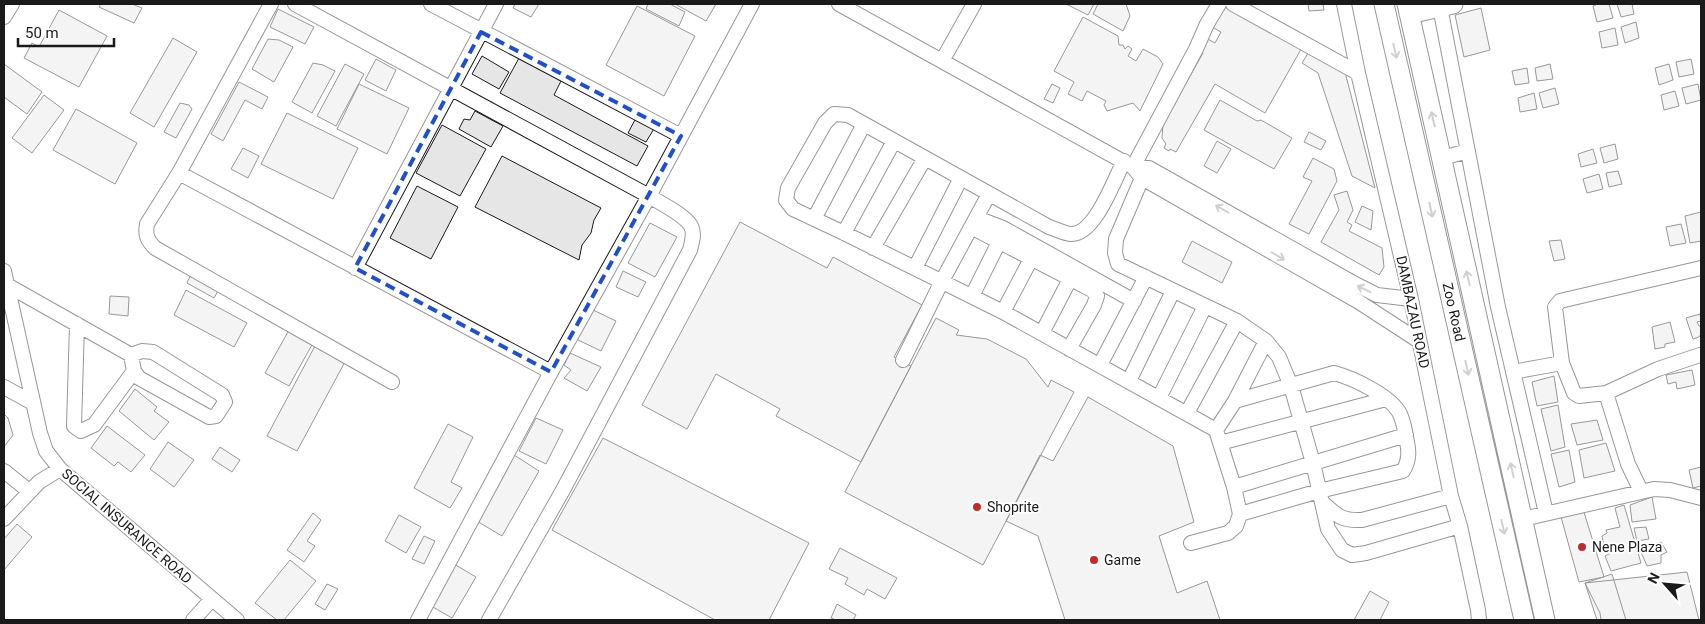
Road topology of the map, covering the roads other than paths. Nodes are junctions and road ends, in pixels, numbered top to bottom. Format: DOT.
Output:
graph roads {
  1 [pos="12,4"];
  2 [pos="270,4"];
  3 [pos="295,4"];
  4 [pos="431,4"];
  5 [pos="496,4"];
  6 [pos="752,4"];
  7 [pos="839,4"];
  8 [pos="974,4"];
  9 [pos="1219,4"];
  10 [pos="1233,4"];
  11 [pos="1344,4"];
  12 [pos="1384,4"];
  13 [pos="1447,5"];
  14 [pos="1408,9"];
  15 [pos="4,17"];
  16 [pos="481,32"];
  17 [pos="942,61"];
  18 [pos="1358,73"];
  19 [pos="452,89"];
  20 [pos="864,124"];
  21 [pos="681,136"];
  22 [pos="894,141"];
  23 [pos="1468,151"];
  24 [pos="925,158"];
  25 [pos="1442,158"];
  26 [pos="1128,164"];
  27 [pos="179,173"];
  28 [pos="961,178"];
  29 [pos="1142,178"];
  30 [pos="989,194"];
  31 [pos="649,196"];
  32 [pos="814,219"];
  33 [pos="974,223"];
  34 [pos="844,233"];
  35 [pos="999,242"];
  36 [pos="873,248"];
  37 [pos="1031,259"];
  38 [pos="355,268"];
  39 [pos="915,268"];
  40 [pos="1701,268"];
  41 [pos="5,278"];
  42 [pos="1146,278"];
  43 [pos="1070,279"];
  44 [pos="942,281"];
  45 [pos="1173,291"];
  46 [pos="972,296"];
  47 [pos="1411,299"];
  48 [pos="1134,301"];
  49 [pos="1205,306"];
  50 [pos="1498,307"];
  51 [pos="1003,312"];
  52 [pos="1476,313"];
  53 [pos="1237,321"];
  54 [pos="77,324"];
  55 [pos="1042,332"];
  56 [pos="1419,340"];
  57 [pos="1266,341"];
  58 [pos="1069,349"];
  59 [pos="1700,354"];
  60 [pos="132,355"];
  61 [pos="903,360"];
  62 [pos="1562,362"];
  63 [pos="1100,365"];
  64 [pos="134,371"];
  65 [pos="551,372"];
  66 [pos="1514,372"];
  67 [pos="1129,381"];
  68 [pos="392,382"];
  69 [pos="1291,386"];
  70 [pos="4,387"];
  71 [pos="1606,393"];
  72 [pos="1159,398"];
  73 [pos="1386,399"];
  74 [pos="1236,401"];
  75 [pos="33,403"];
  76 [pos="1187,413"];
  77 [pos="1302,422"];
  78 [pos="1406,435"];
  79 [pos="1218,436"];
  80 [pos="1313,463"];
  81 [pos="60,469"];
  82 [pos="4,471"];
  83 [pos="1234,487"];
  84 [pos="29,491"];
  85 [pos="1642,491"];
  86 [pos="1451,496"];
  87 [pos="1321,497"];
  88 [pos="1701,498"];
  89 [pos="1546,513"];
  90 [pos="1240,514"];
  91 [pos="4,519"];
  92 [pos="1522,519"];
  93 [pos="1460,526"];
  94 [pos="1191,543"];
  95 [pos="212,599"];
  96 [pos="193,620"];
  97 [pos="237,620"];
  98 [pos="418,620"];
  99 [pos="489,620"];
  100 [pos="1478,620"];
  101 [pos="1524,620"];
  102 [pos="1546,620"];
  1 -- 15 [label="street"];
  2 -- 27 [label="street"];
  3 -- 19 [label="street"];
  4 -- 16 [label="street"];
  5 -- 16 [label="street"];
  6 -- 21 [label="street"];
  7 -- 17 [label="street"];
  8 -- 17 [label="street"];
  9 -- 26 [label="street"];
  10 -- 18 [label="street"];
  11 -- 18 [label="street, DAMBAZAU ROAD"];
  12 -- 101 [label="main road, Zoo Road, one-way"];
  13 -- 14 [label="main road"];
  13 -- 23 [label="street"];
  25 -- 14 [label="main road, Zoo Road, one-way"];
  16 -- 19 [label="street"];
  16 -- 21 [label="street"];
  17 -- 26 [label="street"];
  18 -- 47 [label="street, DAMBAZAU ROAD"];
  19 -- 31 [label="street"];
  19 -- 38 [label="street"];
  20 -- 22 [label="street"];
  20 -- 32 [label="street"];
  20 -- 32 [label="street"];
  21 -- 31 [label="street"];
  22 -- 24 [label="street"];
  22 -- 34 [label="street"];
  23 -- 25 [label="street"];
  23 -- 50 [label="street"];
  24 -- 28 [label="street"];
  24 -- 36 [label="street"];
  52 -- 25 [label="main road, Zoo Road, one-way"];
  26 -- 29 [label="street"];
  26 -- 30 [label="street"];
  47 -- 26 [label="street, one-way"];
  27 -- 38 [label="street"];
  27 -- 68 [label="street"];
  28 -- 30 [label="street"];
  28 -- 39 [label="street"];
  29 -- 42 [label="street"];
  29 -- 56 [label="street, one-way"];
  30 -- 33 [label="street"];
  31 -- 65 [label="street"];
  31 -- 99 [label="street"];
  32 -- 34 [label="street"];
  33 -- 35 [label="street"];
  33 -- 44 [label="street"];
  33 -- 48 [label="street"];
  34 -- 36 [label="street"];
  35 -- 37 [label="street"];
  35 -- 46 [label="street"];
  36 -- 39 [label="street"];
  37 -- 43 [label="street"];
  37 -- 51 [label="street"];
  38 -- 65 [label="street"];
  39 -- 44 [label="street"];
  40 -- 62 [label="street"];
  41 -- 54 [label="street"];
  41 -- 75 [label="street, SOCIAL INSURANCE ROAD"];
  42 -- 45 [label="street"];
  42 -- 48 [label="street"];
  43 -- 55 [label="street"];
  43 -- 58 [label="street"];
  44 -- 46 [label="street"];
  44 -- 61 [label="street"];
  45 -- 49 [label="street"];
  45 -- 67 [label="street"];
  46 -- 51 [label="street"];
  47 -- 56 [label="street, DAMBAZAU ROAD"];
  48 -- 63 [label="street"];
  49 -- 53 [label="street"];
  49 -- 72 [label="street"];
  50 -- 52 [label="street"];
  50 -- 66 [label="street"];
  51 -- 55 [label="street"];
  92 -- 52 [label="main road, Zoo Road, one-way"];
  53 -- 57 [label="street"];
  53 -- 76 [label="street"];
  54 -- 60 [label="street"];
  54 -- 64 [label="street"];
  55 -- 58 [label="street"];
  56 -- 86 [label="street, DAMBAZAU ROAD"];
  57 -- 69 [label="street"];
  57 -- 74 [label="street"];
  58 -- 63 [label="street"];
  59 -- 71 [label="street"];
  60 -- 64 [label="street"];
  60 -- 64 [label="street"];
  62 -- 66 [label="street"];
  62 -- 71 [label="street"];
  63 -- 67 [label="street"];
  65 -- 98 [label="street"];
  66 -- 89 [label="street"];
  67 -- 72 [label="street"];
  69 -- 73 [label="street"];
  69 -- 74 [label="street"];
  69 -- 77 [label="street"];
  70 -- 75 [label="street"];
  71 -- 85 [label="street"];
  72 -- 76 [label="street"];
  73 -- 77 [label="street"];
  73 -- 78 [label="street"];
  74 -- 79 [label="street"];
  75 -- 81 [label="street, SOCIAL INSURANCE ROAD"];
  76 -- 79 [label="street"];
  77 -- 79 [label="street"];
  77 -- 80 [label="street"];
  78 -- 80 [label="street"];
  78 -- 87 [label="street"];
  79 -- 83 [label="street"];
  80 -- 83 [label="street"];
  80 -- 87 [label="street"];
  81 -- 84 [label="street"];
  81 -- 95 [label="street, SOCIAL INSURANCE ROAD"];
  82 -- 84 [label="street"];
  83 -- 90 [label="street"];
  84 -- 91 [label="street"];
  85 -- 88 [label="street"];
  85 -- 89 [label="street"];
  86 -- 87 [label="street"];
  86 -- 93 [label="street, DAMBAZAU ROAD"];
  87 -- 90 [label="street"];
  87 -- 93 [label="street"];
  89 -- 92 [label="street"];
  90 -- 94 [label="street"];
  92 -- 102 [label="main road, Zoo Road"];
  93 -- 100 [label="street, DAMBAZAU ROAD"];
  95 -- 96 [label="street"];
  95 -- 97 [label="street, SOCIAL INSURANCE ROAD"];
}
